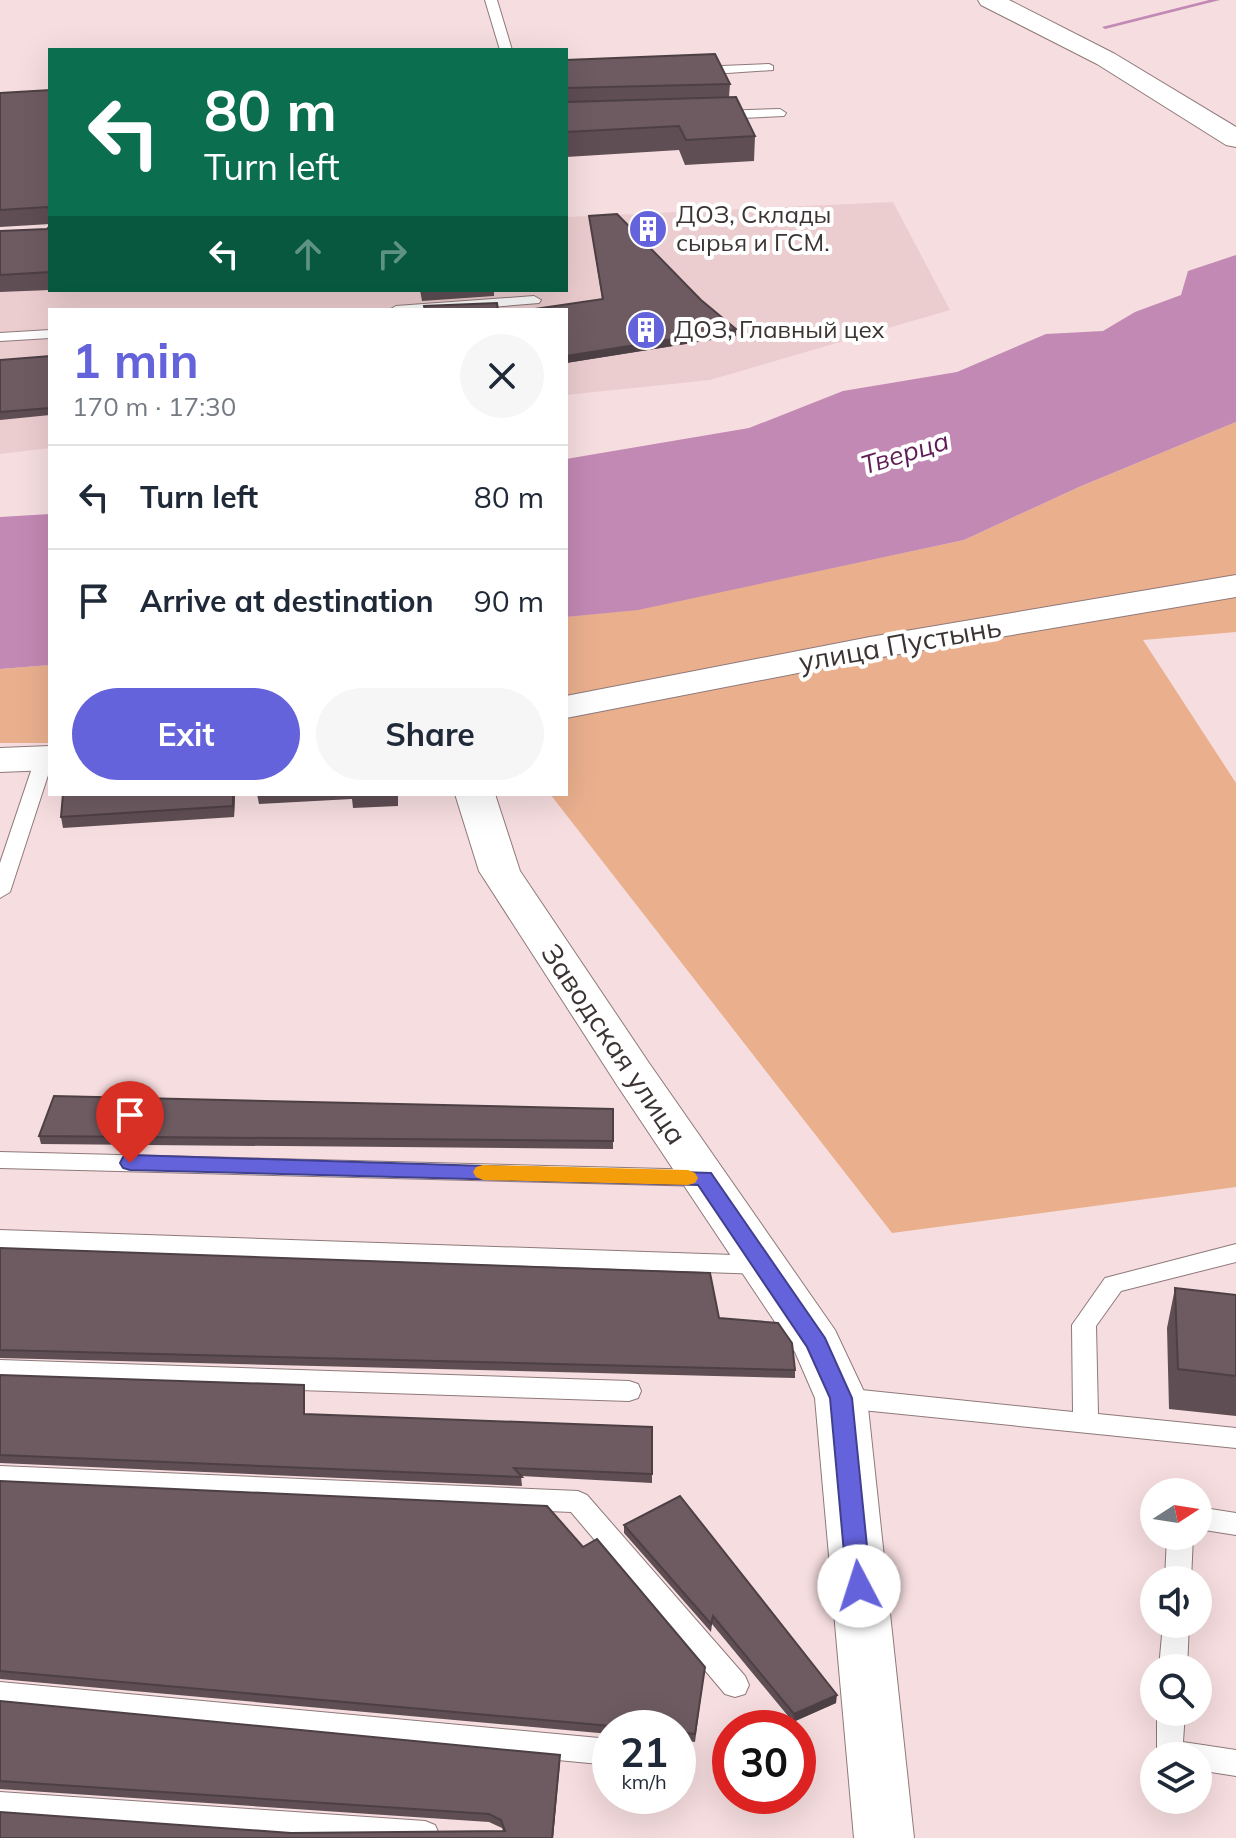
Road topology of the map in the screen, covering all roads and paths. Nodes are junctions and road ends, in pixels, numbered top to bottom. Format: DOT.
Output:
graph roads {
  1 [pos="491,0"];
  2 [pos="990,0"];
  3 [pos="505,48"];
  4 [pos="769,68"];
  5 [pos="691,72"];
  6 [pos="780,113"];
  7 [pos="704,115"];
  8 [pos="1233,134"];
  9 [pos="534,300"];
  10 [pos="424,308"];
  11 [pos="48,334"];
  12 [pos="0,337"];
  13 [pos="1236,586"];
  14 [pos="568,707"];
  15 [pos="47,758"];
  16 [pos="0,760"];
  17 [pos="476,796"];
  18 [pos="0,892"];
  19 [pos="0,1160"];
  20 [pos="704,1178"];
  21 [pos="0,1239"];
  22 [pos="1236,1253"];
  23 [pos="763,1265"];
  24 [pos="0,1370"];
  25 [pos="629,1391"];
  26 [pos="841,1398"];
  27 [pos="1086,1422"];
  28 [pos="1236,1438"];
  29 [pos="0,1476"];
  30 [pos="1212,1520"];
  31 [pos="1236,1524"];
  32 [pos="735,1685"];
  33 [pos="0,1694"];
  34 [pos="592,1750"];
  35 [pos="1212,1759"];
  36 [pos="1236,1763"];
  37 [pos="0,1805"];
  38 [pos="457,1836"];
  39 [pos="884,1838"];
  1 -- 3 [label="lane"];
  2 -- 8 [label="street"];
  4 -- 5 [label="lane"];
  6 -- 7 [label="lane"];
  9 -- 10 [label="lane"];
  11 -- 12 [label="lane"];
  13 -- 14 [label="street, улица Пустынь"];
  15 -- 16 [label="street"];
  15 -- 18 [label="lane"];
  17 -- 20 [label="street, Заводская улица"];
  19 -- 20 [label="lane"];
  20 -- 23 [label="street, Заводская улица"];
  21 -- 23 [label="lane"];
  22 -- 27 [label="lane"];
  23 -- 26 [label="street, Заводская улица"];
  24 -- 25 [label="lane"];
  26 -- 27 [label="lane"];
  26 -- 39 [label="street, Заводская улица"];
  27 -- 28 [label="lane"];
  29 -- 32 [label="lane"];
  30 -- 31 [label="lane"];
  33 -- 34 [label="lane"];
  35 -- 36 [label="lane"];
  37 -- 38 [label="lane"];
}
